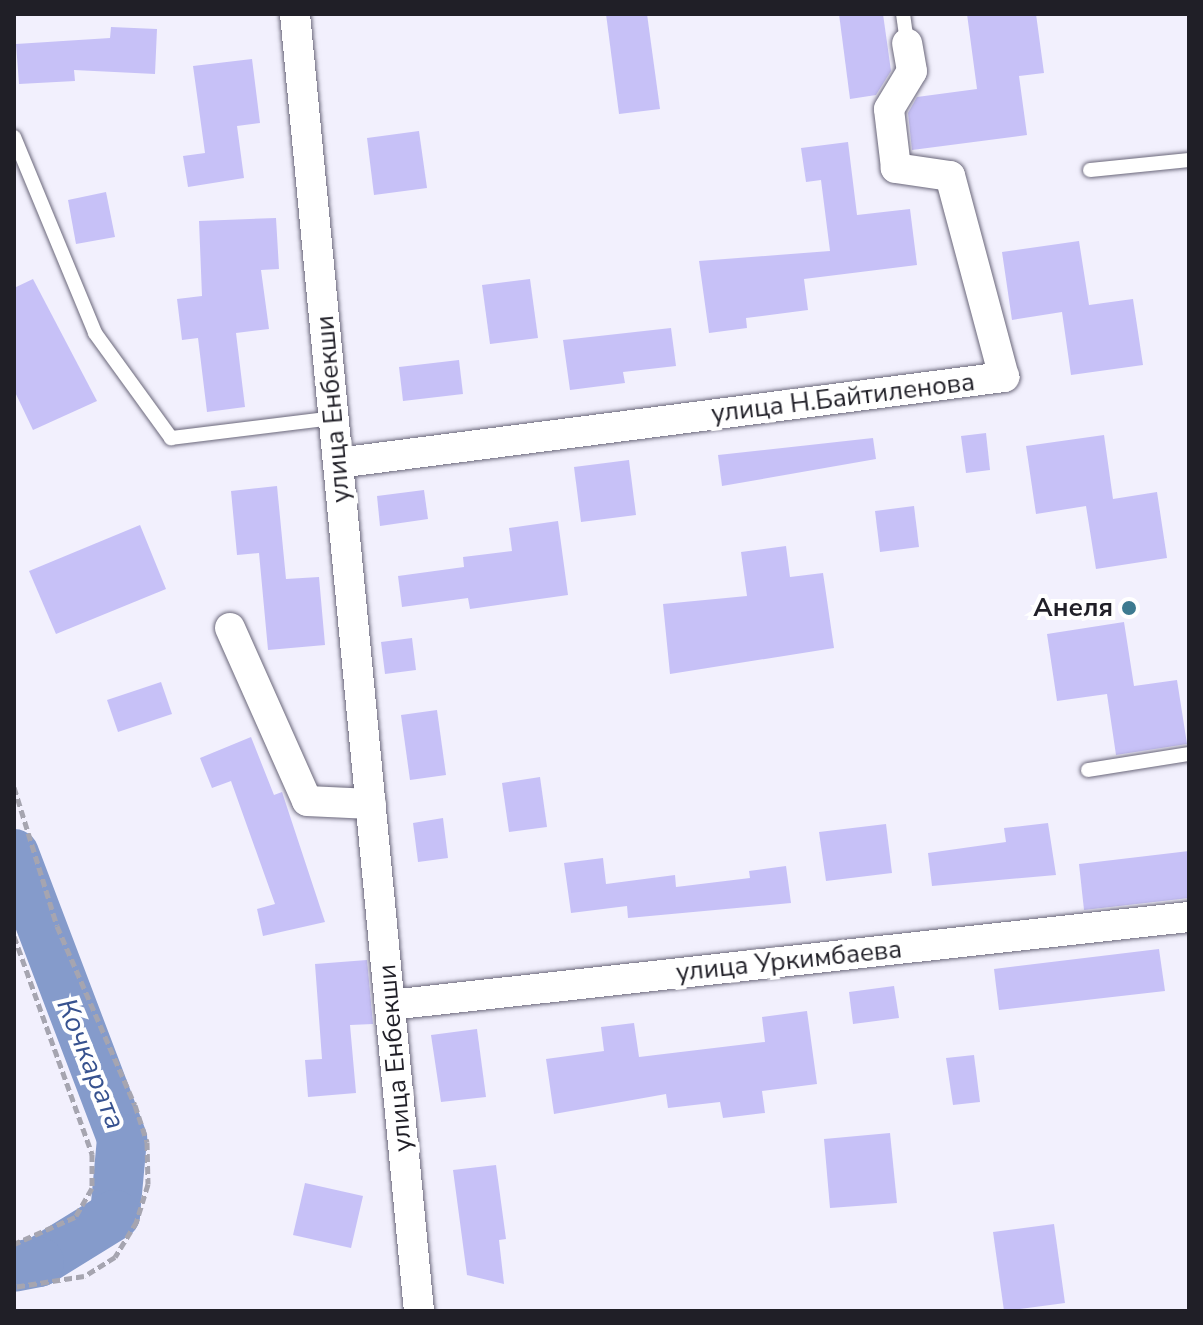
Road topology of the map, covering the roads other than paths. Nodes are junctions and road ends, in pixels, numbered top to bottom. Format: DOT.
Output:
graph roads {
  1 [pos="295,14"];
  2 [pos="905,28"];
  3 [pos="14,137"];
  4 [pos="1189,160"];
  5 [pos="1090,170"];
  6 [pos="334,418"];
  7 [pos="338,463"];
  8 [pos="230,628"];
  9 [pos="1189,754"];
  10 [pos="1088,770"];
  11 [pos="371,804"];
  12 [pos="1189,917"];
  13 [pos="390,1005"];
  14 [pos="419,1311"];
  1 -- 6 [label="street, улица Енбекши"];
  2 -- 7 [label="street, улица Н.Байтиленова"];
  3 -- 6 [label="lane"];
  4 -- 5 [label="lane"];
  6 -- 7 [label="street, улица Енбекши"];
  7 -- 11 [label="street, улица Енбекши"];
  8 -- 11 [label="street"];
  9 -- 10 [label="lane"];
  11 -- 13 [label="street, улица Енбекши"];
  12 -- 13 [label="street, улица Уркимбаева"];
  13 -- 14 [label="street, улица Енбекши"];
}
